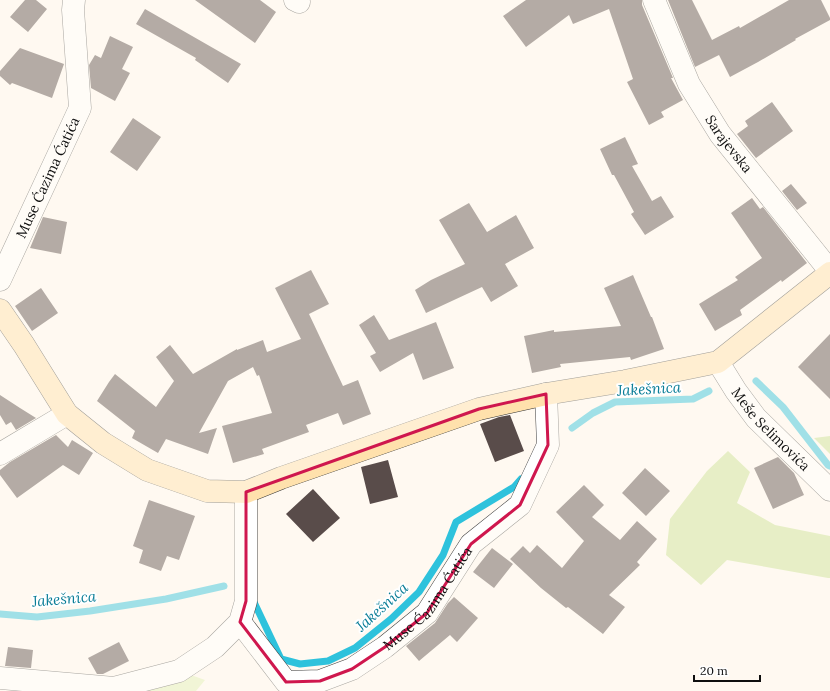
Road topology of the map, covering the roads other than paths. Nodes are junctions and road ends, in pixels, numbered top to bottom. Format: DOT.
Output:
graph roads {
  1 [pos="74,0"];
  2 [pos="654,0"];
  3 [pos="830,272"];
  4 [pos="0,280"];
  5 [pos="0,310"];
  6 [pos="718,362"];
  7 [pos="546,394"];
  8 [pos="67,414"];
  9 [pos="0,454"];
  10 [pos="830,490"];
  11 [pos="246,492"];
  12 [pos="240,622"];
  13 [pos="0,678"];
  1 -- 4 [label="street, Muse Ćazima Ćatića"];
  2 -- 3 [label="street, Sarajevska"];
  3 -- 6 [label="street"];
  5 -- 8 [label="street"];
  6 -- 7 [label="street"];
  6 -- 10 [label="street, Meše Selimovića"];
  7 -- 11 [label="street"];
  7 -- 12 [label="street, Muse Ćazima Ćatića"];
  8 -- 9 [label="street"];
  8 -- 11 [label="street"];
  11 -- 12 [label="street"];
  12 -- 13 [label="street"];
}
